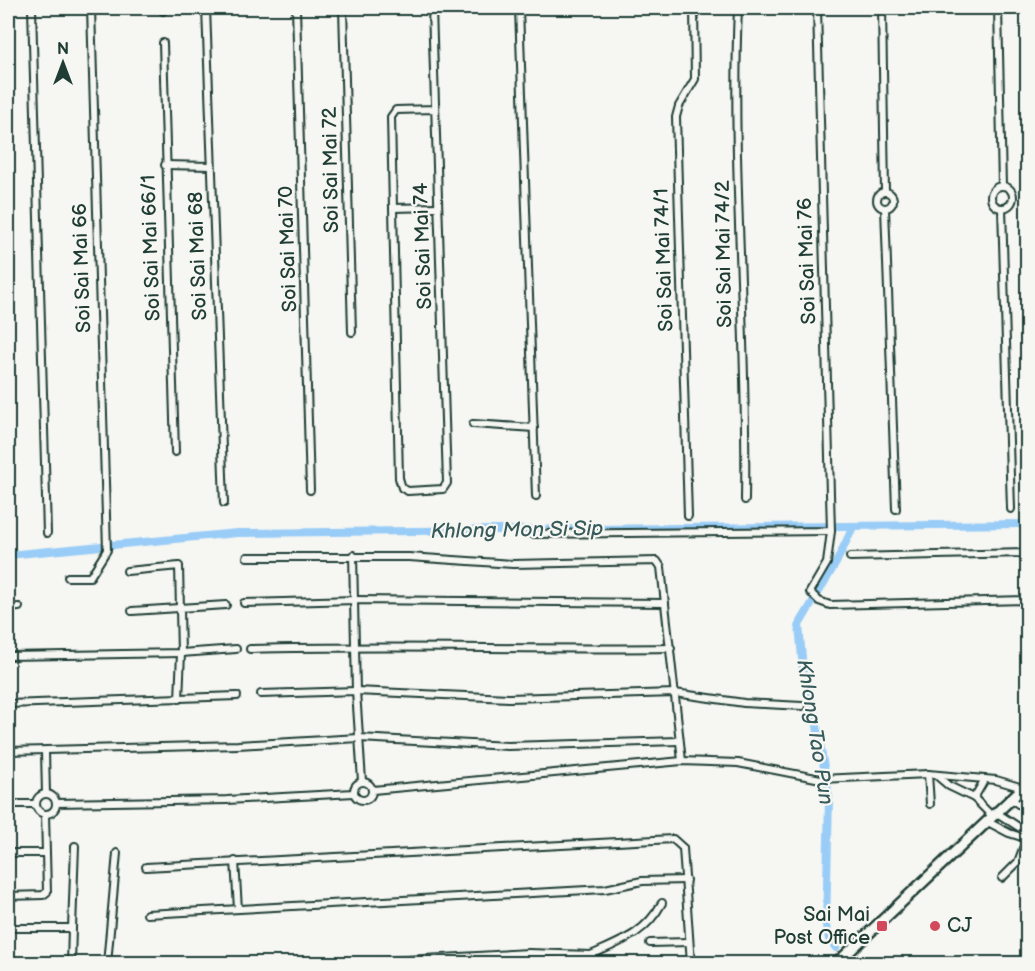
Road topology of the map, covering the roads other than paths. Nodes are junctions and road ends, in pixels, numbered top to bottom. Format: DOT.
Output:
graph roads {
  1 [pos="32,8"];
  2 [pos="91,8"];
  3 [pos="206,8"];
  4 [pos="296,8"];
  5 [pos="343,8"];
  6 [pos="432,8"];
  7 [pos="519,8"];
  8 [pos="694,8"];
  9 [pos="738,8"];
  10 [pos="817,8"];
  11 [pos="882,8"];
  12 [pos="998,8"];
  13 [pos="163,43"];
  14 [pos="435,109"];
  15 [pos="165,165"];
  16 [pos="211,166"];
  17 [pos="1002,186"];
  18 [pos="885,192"];
  19 [pos="438,207"];
  20 [pos="393,208"];
  21 [pos="885,208"];
  22 [pos="1002,208"];
  23 [pos="352,332"];
  24 [pos="473,424"];
  25 [pos="534,428"];
  26 [pos="175,452"];
  27 [pos="310,490"];
  28 [pos="536,496"];
  29 [pos="745,500"];
  30 [pos="224,503"];
  31 [pos="896,509"];
  32 [pos="1011,509"];
  33 [pos="688,516"];
  34 [pos="831,530"];
  35 [pos="47,533"];
  36 [pos="532,534"];
  37 [pos="1028,553"];
  38 [pos="353,555"];
  39 [pos="247,557"];
  40 [pos="850,557"];
  41 [pos="127,571"];
  42 [pos="68,577"];
  43 [pos="8,590"];
  44 [pos="355,600"];
  45 [pos="1028,600"];
  46 [pos="244,603"];
  47 [pos="665,603"];
  48 [pos="226,605"];
  49 [pos="19,607"];
  50 [pos="8,608"];
  51 [pos="179,608"];
  52 [pos="132,611"];
  53 [pos="355,646"];
  54 [pos="671,648"];
  55 [pos="236,649"];
  56 [pos="250,649"];
  57 [pos="181,653"];
  58 [pos="8,656"];
  59 [pos="356,691"];
  60 [pos="675,693"];
  61 [pos="261,694"];
  62 [pos="237,696"];
  63 [pos="178,699"];
  64 [pos="8,704"];
  65 [pos="802,706"];
  66 [pos="359,738"];
  67 [pos="680,741"];
  68 [pos="8,751"];
  69 [pos="45,751"];
  70 [pos="682,761"];
  71 [pos="932,775"];
  72 [pos="985,779"];
  73 [pos="362,781"];
  74 [pos="1025,785"];
  75 [pos="373,790"];
  76 [pos="354,793"];
  77 [pos="46,794"];
  78 [pos="974,798"];
  79 [pos="1011,798"];
  80 [pos="56,803"];
  81 [pos="8,804"];
  82 [pos="36,804"];
  83 [pos="930,804"];
  84 [pos="1028,806"];
  85 [pos="45,814"];
  86 [pos="993,817"];
  87 [pos="1027,836"];
  88 [pos="75,846"];
  89 [pos="8,853"];
  90 [pos="46,853"];
  91 [pos="117,853"];
  92 [pos="235,861"];
  93 [pos="146,867"];
  94 [pos="1002,878"];
  95 [pos="686,880"];
  96 [pos="8,896"];
  97 [pos="662,903"];
  98 [pos="238,909"];
  99 [pos="147,914"];
  100 [pos="8,928"];
  101 [pos="72,928"];
  102 [pos="689,942"];
  103 [pos="650,943"];
  104 [pos="591,955"];
  105 [pos="124,961"];
  106 [pos="71,963"];
  107 [pos="106,963"];
  108 [pos="113,963"];
  109 [pos="336,963"];
  110 [pos="593,963"];
  111 [pos="691,963"];
  112 [pos="836,963"];
  1 -- 35 [label="street"];
  2 -- 42 [label="street, Soi Sai Mai 66"];
  3 -- 16 [label="street, Soi Sai Mai 68"];
  4 -- 27 [label="street, Soi Sai Mai 70"];
  5 -- 23 [label="street, Soi Sai Mai 72"];
  6 -- 14 [label="street, Soi Sai Mai 74"];
  7 -- 25 [label="street"];
  8 -- 33 [label="street, Soi Sai Mai 74/1"];
  9 -- 29 [label="street, Soi Sai Mai 74/2"];
  10 -- 34 [label="street, Soi Sai Mai 76"];
  11 -- 18 [label="street"];
  12 -- 17 [label="street"];
  13 -- 15 [label="street, Soi Sai Mai 66/1"];
  14 -- 19 [label="street, Soi Sai Mai 74"];
  14 -- 20 [label="street"];
  15 -- 16 [label="street"];
  15 -- 26 [label="street, Soi Sai Mai 66/1"];
  16 -- 30 [label="street, Soi Sai Mai 68"];
  17 -- 22 [label="street"];
  17 -- 22 [label="street"];
  18 -- 21 [label="street"];
  18 -- 21 [label="street"];
  19 -- 20 [label="street"];
  19 -- 20 [label="street, Soi Sai Mai 74"];
  21 -- 31 [label="street"];
  22 -- 32 [label="street"];
  24 -- 25 [label="street"];
  25 -- 28 [label="street"];
  34 -- 36 [label="street"];
  34 -- 45 [label="street, Soi Sai Mai 76"];
  37 -- 40 [label="street"];
  38 -- 39 [label="street"];
  38 -- 44 [label="street"];
  38 -- 47 [label="street"];
  41 -- 51 [label="street"];
  43 -- 50 [label="street"];
  44 -- 46 [label="street"];
  44 -- 47 [label="street"];
  44 -- 53 [label="street"];
  47 -- 54 [label="street"];
  48 -- 51 [label="street"];
  49 -- 50 [label="street"];
  51 -- 52 [label="street"];
  51 -- 57 [label="street"];
  53 -- 54 [label="street"];
  53 -- 56 [label="street"];
  53 -- 59 [label="street"];
  54 -- 60 [label="street"];
  55 -- 57 [label="street"];
  57 -- 58 [label="street"];
  57 -- 63 [label="street"];
  59 -- 60 [label="street"];
  59 -- 61 [label="street"];
  59 -- 66 [label="street"];
  60 -- 65 [label="street"];
  60 -- 67 [label="street"];
  62 -- 63 [label="street"];
  63 -- 64 [label="street"];
  66 -- 67 [label="street"];
  66 -- 69 [label="street"];
  66 -- 73 [label="street"];
  67 -- 70 [label="street"];
  68 -- 69 [label="street"];
  69 -- 77 [label="street"];
  70 -- 71 [label="street"];
  70 -- 75 [label="street"];
  71 -- 72 [label="street"];
  71 -- 78 [label="street"];
  71 -- 83 [label="street"];
  72 -- 74 [label="street"];
  72 -- 78 [label="street"];
  73 -- 75 [label="street"];
  73 -- 76 [label="street"];
  74 -- 79 [label="main road"];
  75 -- 76 [label="street"];
  76 -- 80 [label="street"];
  77 -- 80 [label="street"];
  77 -- 82 [label="street"];
  78 -- 86 [label="street"];
  79 -- 84 [label="street"];
  79 -- 86 [label="main road"];
  80 -- 85 [label="street"];
  81 -- 82 [label="street"];
  82 -- 85 [label="street"];
  85 -- 90 [label="street"];
  86 -- 87 [label="street"];
  86 -- 87 [label="street"];
  86 -- 112 [label="main road"];
  87 -- 94 [label="street"];
  88 -- 101 [label="street"];
  89 -- 90 [label="street"];
  90 -- 96 [label="street"];
  91 -- 107 [label="street"];
  92 -- 93 [label="street"];
  92 -- 95 [label="street"];
  92 -- 98 [label="street"];
  95 -- 98 [label="street"];
  95 -- 102 [label="street"];
  97 -- 104 [label="street"];
  98 -- 99 [label="street"];
  100 -- 101 [label="street"];
  101 -- 106 [label="street"];
  102 -- 103 [label="street"];
  102 -- 111 [label="street"];
  104 -- 109 [label="street"];
  104 -- 110 [label="street"];
  105 -- 108 [label="street"];
}
